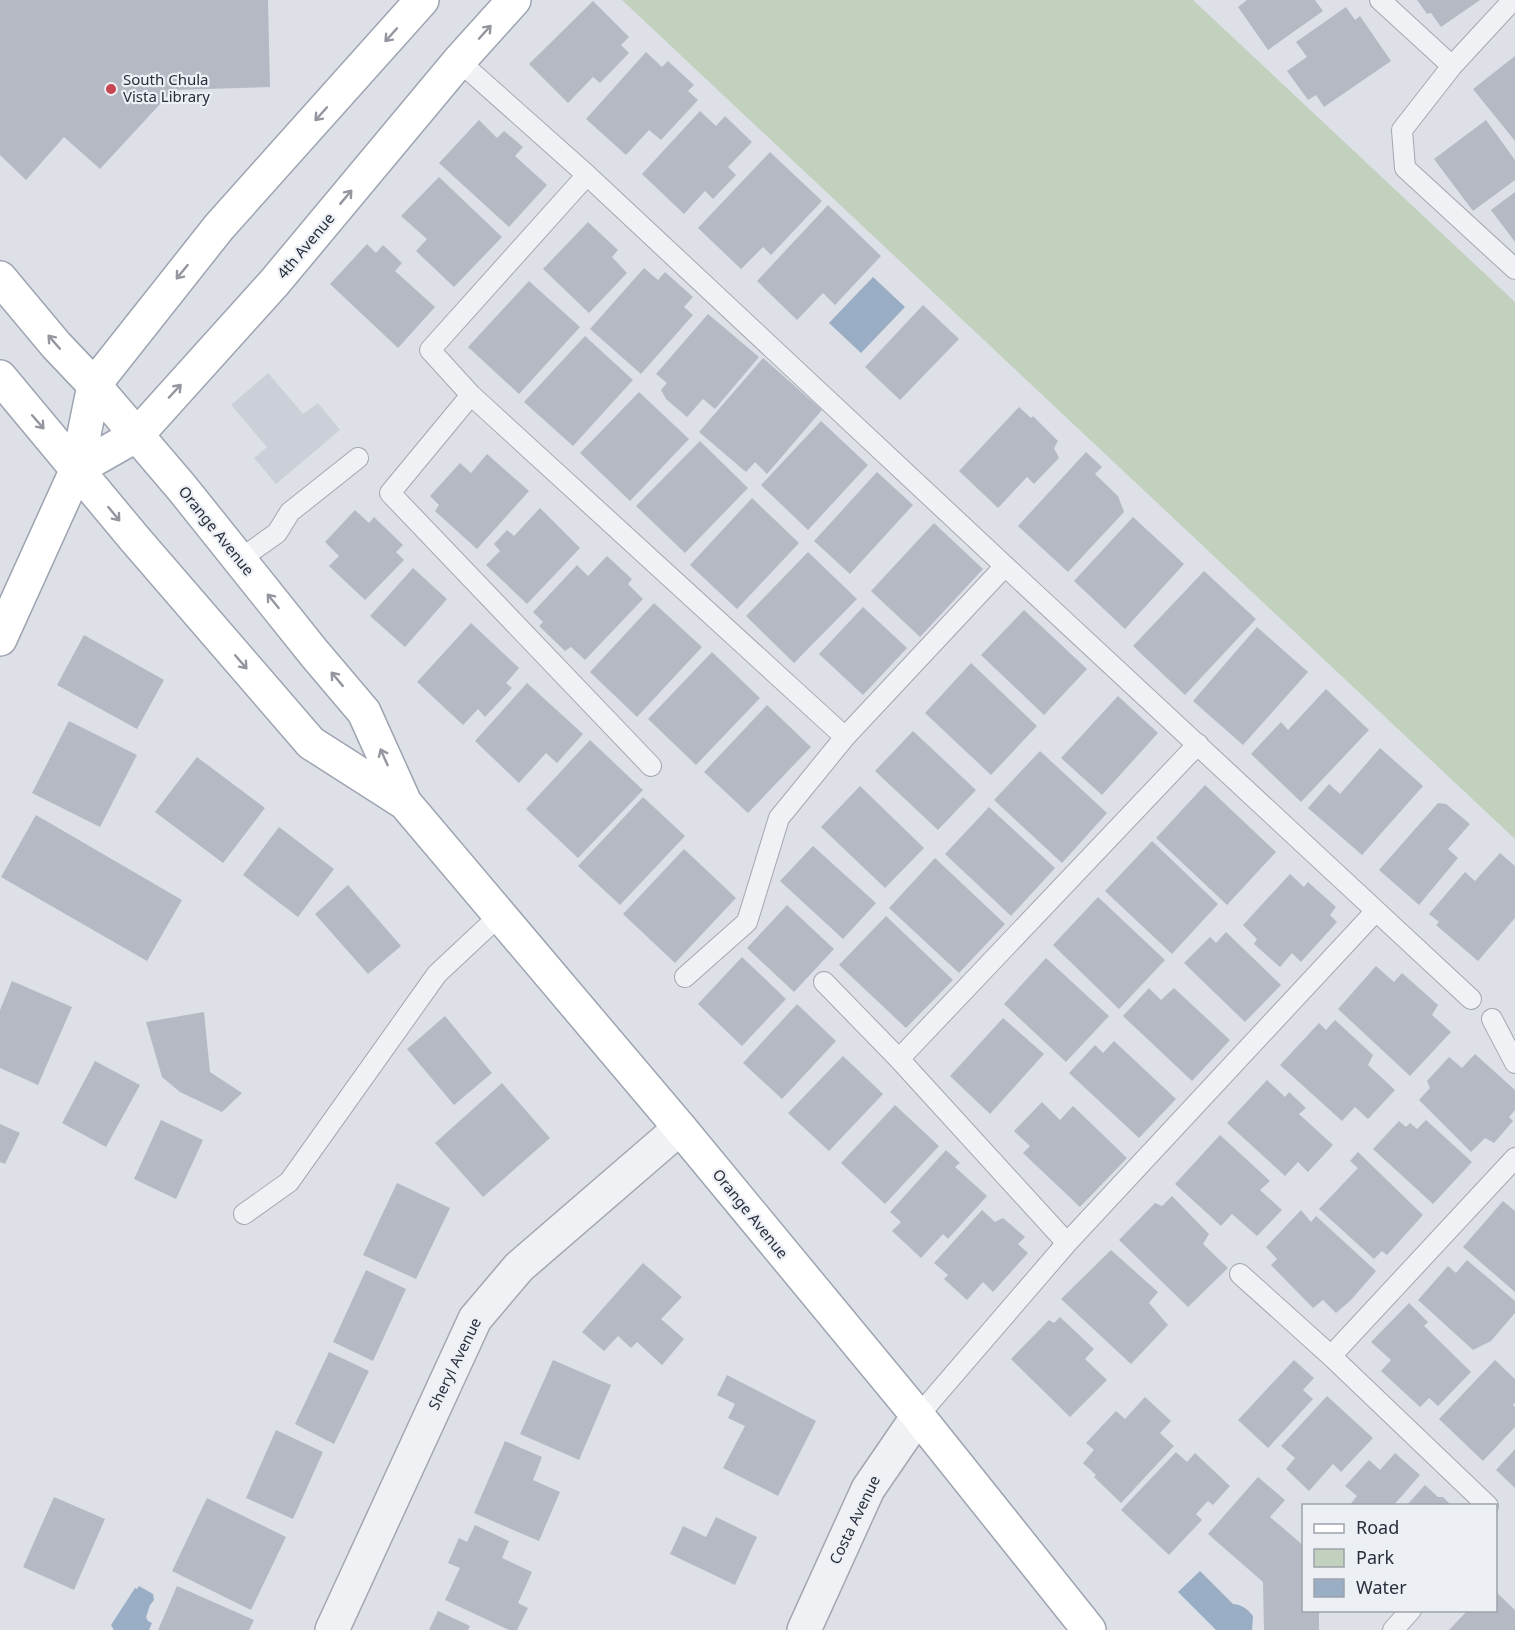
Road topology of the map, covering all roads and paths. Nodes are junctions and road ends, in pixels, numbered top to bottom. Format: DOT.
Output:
graph roads {
  1 [pos="422,0"];
  2 [pos="513,0"];
  3 [pos="1380,0"];
  4 [pos="1513,0"];
  5 [pos="459,61"];
  6 [pos="1452,66"];
  7 [pos="588,175"];
  8 [pos="1515,269"];
  9 [pos="0,278"];
  10 [pos="0,377"];
  11 [pos="94,385"];
  12 [pos="471,395"];
  13 [pos="137,435"];
  14 [pos="358,458"];
  15 [pos="77,469"];
  16 [pos="239,560"];
  17 [pos="1005,566"];
  18 [pos="0,639"];
  19 [pos="845,737"];
  20 [pos="1198,744"];
  21 [pos="651,766"];
  22 [pos="405,803"];
  23 [pos="1376,912"];
  24 [pos="500,915"];
  25 [pos="685,977"];
  26 [pos="824,982"];
  27 [pos="1471,999"];
  28 [pos="1492,1019"];
  29 [pos="899,1059"];
  30 [pos="1515,1063"];
  31 [pos="680,1128"];
  32 [pos="1515,1158"];
  33 [pos="244,1214"];
  34 [pos="1067,1243"];
  35 [pos="1240,1274"];
  36 [pos="1331,1356"];
  37 [pos="918,1416"];
  38 [pos="1486,1504"];
  39 [pos="1410,1612"];
  40 [pos="332,1630"];
  41 [pos="804,1630"];
  42 [pos="1089,1630"];
  43 [pos="1394,1630"];
  1 -- 11 [label="main road, one-way"];
  5 -- 2 [label="main road, 4th Avenue, one-way"];
  3 -- 6 [label="lane"];
  4 -- 6 [label="lane"];
  5 -- 7 [label="lane"];
  13 -- 5 [label="main road, 4th Avenue, one-way"];
  6 -- 8 [label="lane"];
  7 -- 12 [label="lane"];
  7 -- 17 [label="lane"];
  11 -- 9 [label="main road, Orange Avenue, one-way"];
  10 -- 15 [label="main road, Orange Avenue, one-way"];
  11 -- 13 [label="main road, Orange Avenue"];
  11 -- 15 [label="main road"];
  12 -- 19 [label="lane"];
  12 -- 21 [label="lane"];
  13 -- 15 [label="main road, 4th Avenue"];
  13 -- 16 [label="main road, Orange Avenue"];
  14 -- 16 [label="lane"];
  15 -- 18 [label="main road"];
  15 -- 22 [label="main road, Orange Avenue, one-way"];
  22 -- 16 [label="main road, Orange Avenue, one-way"];
  17 -- 19 [label="lane"];
  17 -- 20 [label="lane"];
  19 -- 25 [label="lane"];
  20 -- 23 [label="lane"];
  20 -- 29 [label="lane"];
  22 -- 24 [label="main road, Orange Avenue"];
  23 -- 27 [label="lane"];
  23 -- 34 [label="lane"];
  24 -- 31 [label="main road, Orange Avenue"];
  24 -- 33 [label="lane"];
  26 -- 29 [label="lane"];
  28 -- 30 [label="lane"];
  29 -- 34 [label="lane"];
  31 -- 37 [label="main road, Orange Avenue"];
  31 -- 40 [label="street, Sheryl Avenue"];
  32 -- 36 [label="lane"];
  34 -- 37 [label="lane"];
  35 -- 36 [label="lane"];
  36 -- 38 [label="lane"];
  37 -- 41 [label="street, Costa Avenue"];
  37 -- 42 [label="main road, Orange Avenue"];
  39 -- 43 [label="lane"];
}
